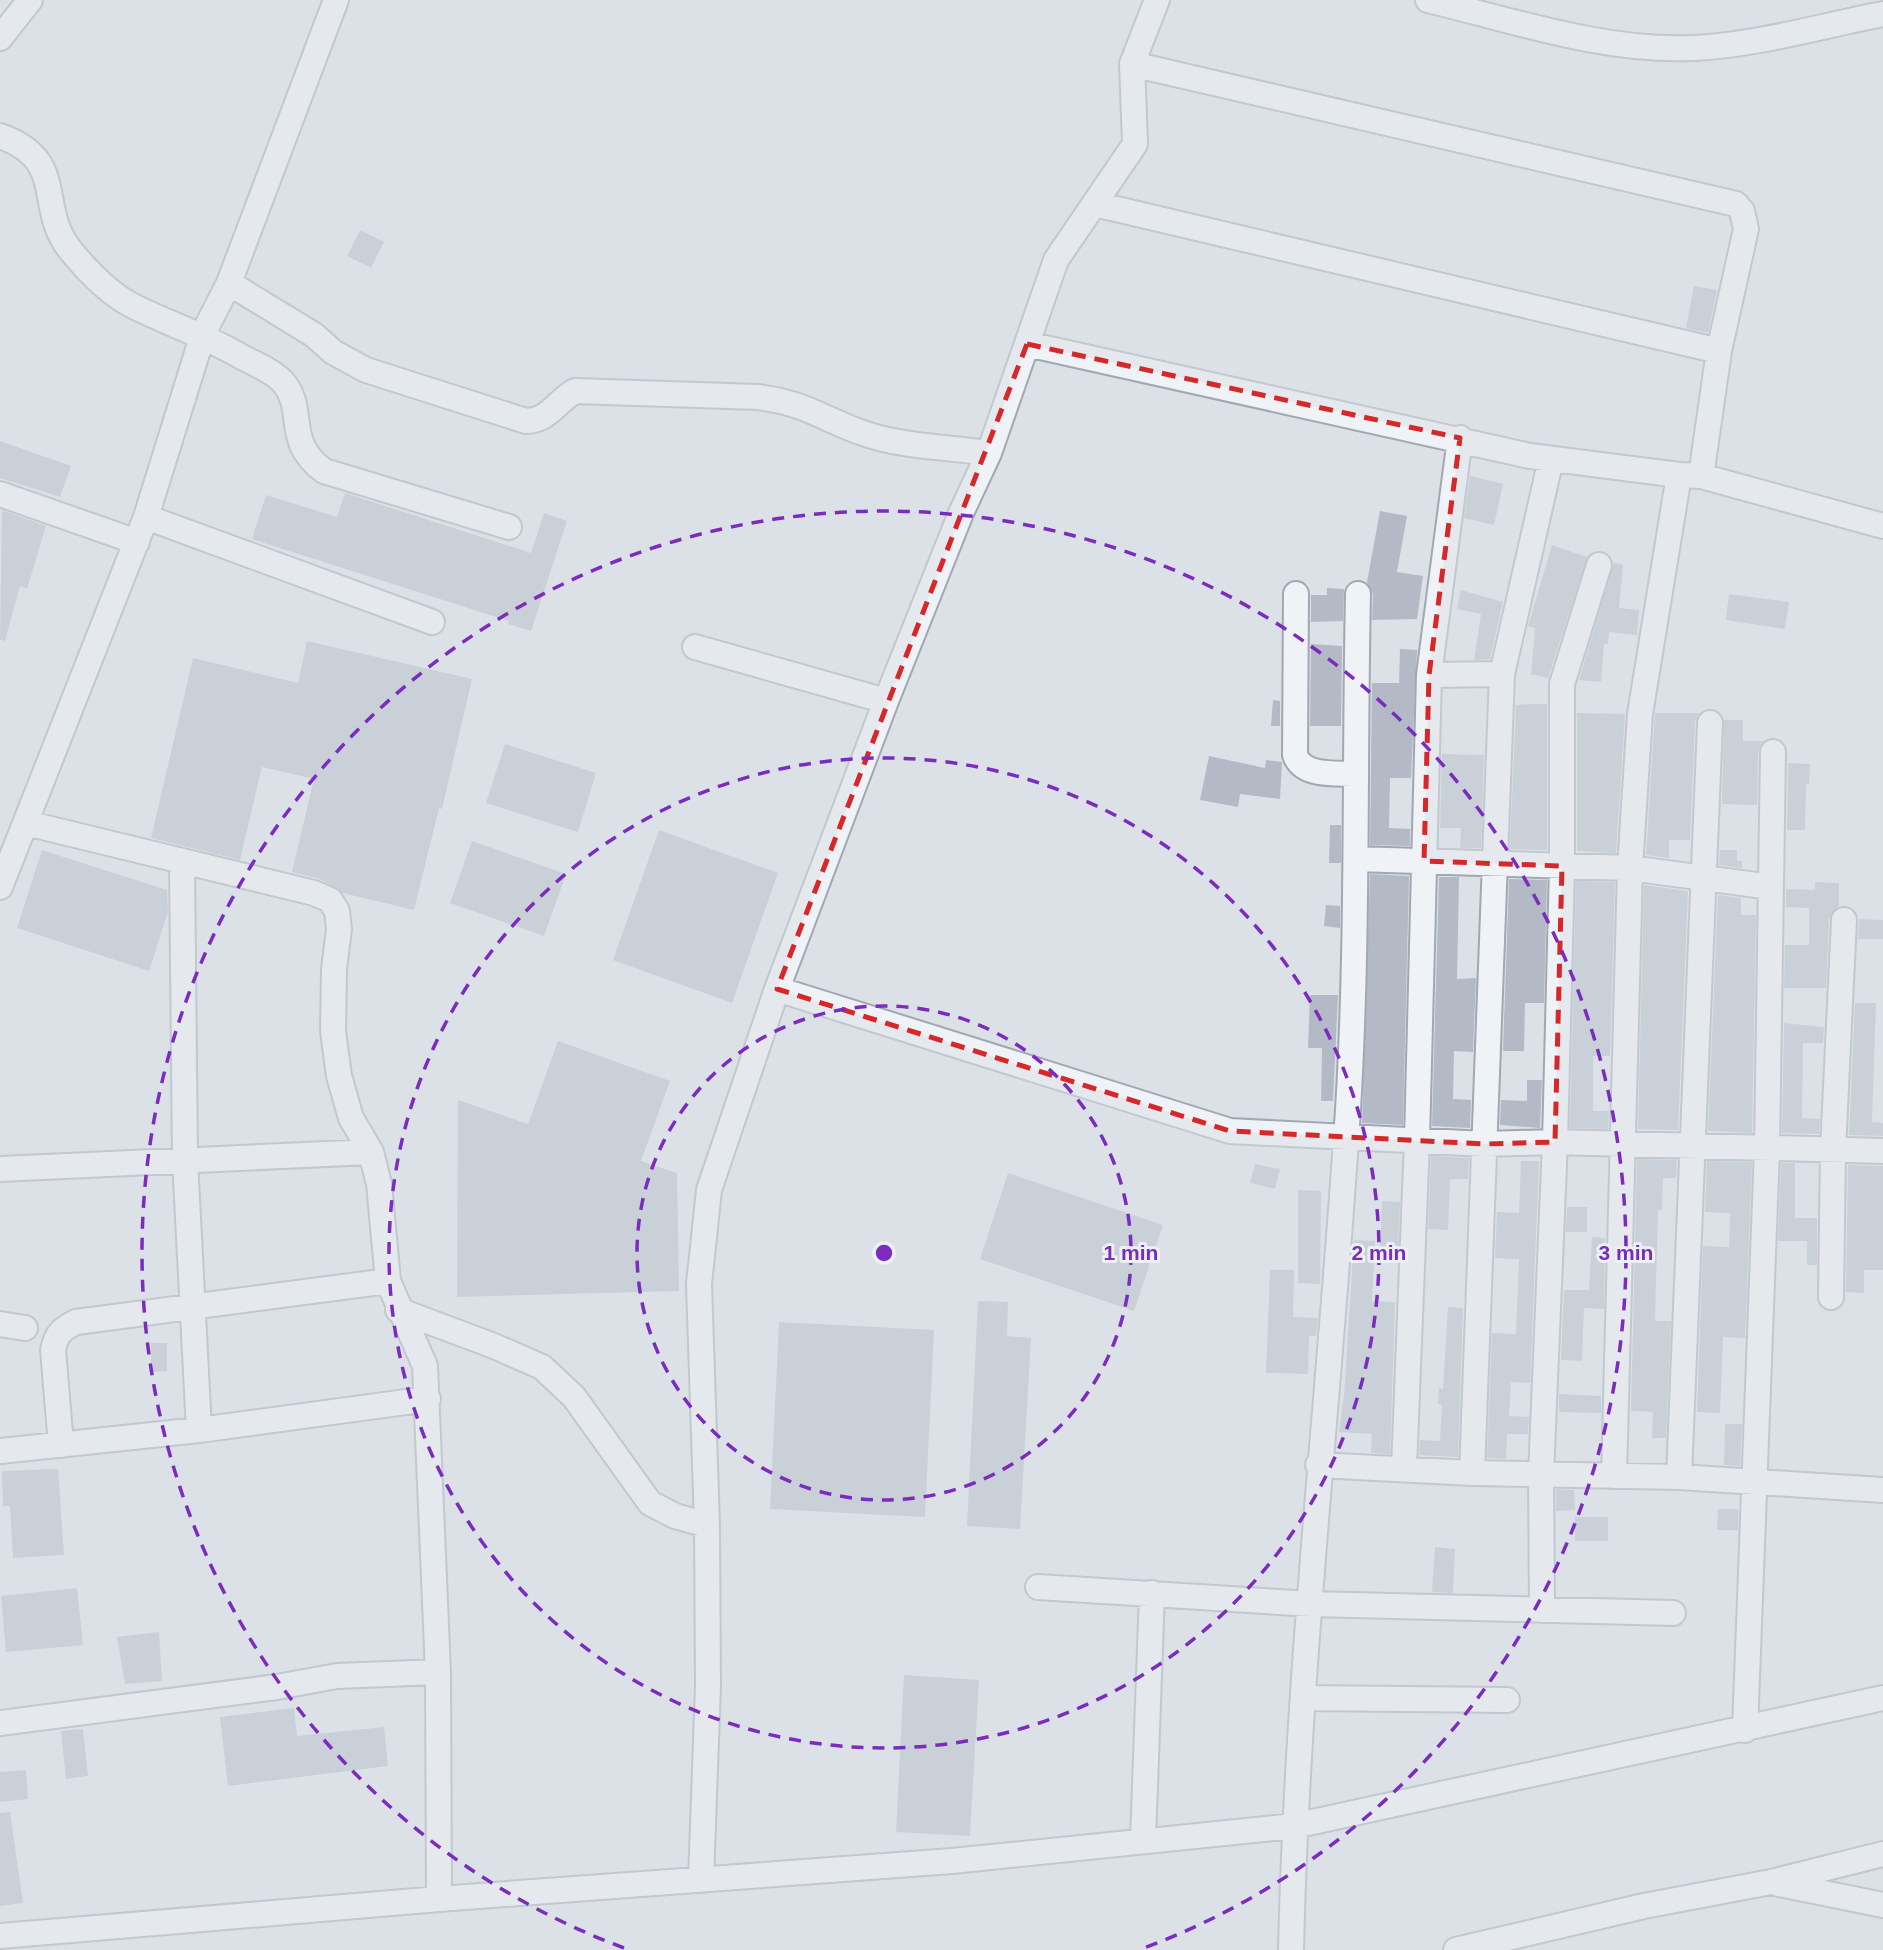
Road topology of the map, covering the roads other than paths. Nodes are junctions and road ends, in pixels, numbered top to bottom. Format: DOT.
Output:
graph roads {
  1 [pos="30,0"];
  2 [pos="336,0"];
  3 [pos="1157,0"];
  4 [pos="1428,0"];
  5 [pos="1883,14"];
  6 [pos="0,38"];
  7 [pos="1132,64"];
  8 [pos="0,136"];
  9 [pos="1095,204"];
  10 [pos="229,283"];
  11 [pos="203,334"];
  12 [pos="1027,344"];
  13 [pos="1718,351"];
  14 [pos="1460,438"];
  15 [pos="989,453"];
  16 [pos="1551,459"];
  17 [pos="1690,475"];
  18 [pos="0,494"];
  19 [pos="146,517"];
  20 [pos="1883,526"];
  21 [pos="509,527"];
  22 [pos="136,542"];
  23 [pos="1599,565"];
  24 [pos="1296,594"];
  25 [pos="1358,594"];
  26 [pos="432,622"];
  27 [pos="695,647"];
  28 [pos="1502,674"];
  29 [pos="1429,675"];
  30 [pos="886,701"];
  31 [pos="1710,723"];
  32 [pos="1773,752"];
  33 [pos="1354,774"];
  34 [pos="26,823"];
  35 [pos="1356,859"];
  36 [pos="1424,861"];
  37 [pos="182,863"];
  38 [pos="1494,863"];
  39 [pos="1562,866"];
  40 [pos="1630,868"];
  41 [pos="1704,877"];
  42 [pos="0,887"];
  43 [pos="1771,887"];
  44 [pos="1844,920"];
  45 [pos="777,989"];
  46 [pos="1347,1138"];
  47 [pos="1417,1140"];
  48 [pos="1555,1142"];
  49 [pos="1485,1144"];
  50 [pos="1623,1144"];
  51 [pos="1693,1148"];
  52 [pos="1767,1149"];
  53 [pos="1833,1150"];
  54 [pos="371,1152"];
  55 [pos="1883,1152"];
  56 [pos="185,1160"];
  57 [pos="0,1169"];
  58 [pos="388,1281"];
  59 [pos="1831,1297"];
  60 [pos="193,1309"];
  61 [pos="398,1310"];
  62 [pos="0,1324"];
  63 [pos="25,1328"];
  64 [pos="428,1399"];
  65 [pos="199,1430"];
  66 [pos="61,1445"];
  67 [pos="0,1451"];
  68 [pos="1318,1465"];
  69 [pos="1404,1468"];
  70 [pos="1472,1473"];
  71 [pos="1541,1475"];
  72 [pos="1614,1476"];
  73 [pos="1679,1476"];
  74 [pos="1754,1482"];
  75 [pos="1883,1490"];
  76 [pos="707,1525"];
  77 [pos="1038,1587"];
  78 [pos="1152,1593"];
  79 [pos="1311,1604"];
  80 [pos="1542,1610"];
  81 [pos="1672,1613"];
  82 [pos="438,1672"];
  83 [pos="1303,1698"];
  84 [pos="1883,1698"];
  85 [pos="1507,1700"];
  86 [pos="0,1723"];
  87 [pos="1745,1730"];
  88 [pos="1294,1826"];
  89 [pos="1143,1841"];
  90 [pos="1883,1854"];
  91 [pos="701,1880"];
  92 [pos="1771,1882"];
  93 [pos="439,1899"];
  94 [pos="1883,1905"];
  95 [pos="0,1936"];
  96 [pos="1291,1950"];
  97 [pos="1456,1950"];
  1 -- 6 [label="street"];
  2 -- 10 [label="street"];
  3 -- 7 [label="street"];
  4 -- 5 [label="street"];
  7 -- 9 [label="street"];
  7 -- 13 [label="street"];
  8 -- 11 [label="street"];
  9 -- 12 [label="street"];
  9 -- 13 [label="street"];
  10 -- 11 [label="street"];
  10 -- 15 [label="street"];
  11 -- 19 [label="street"];
  11 -- 21 [label="street"];
  12 -- 14 [label="street"];
  12 -- 15 [label="street"];
  13 -- 17 [label="street"];
  14 -- 16 [label="street"];
  14 -- 29 [label="street"];
  15 -- 30 [label="street"];
  16 -- 17 [label="street"];
  16 -- 28 [label="street"];
  17 -- 20 [label="street"];
  17 -- 40 [label="street"];
  18 -- 22 [label="street"];
  19 -- 22 [label="street"];
  19 -- 26 [label="street"];
  22 -- 34 [label="street"];
  23 -- 39 [label="street"];
  24 -- 33 [label="street"];
  25 -- 33 [label="street"];
  27 -- 30 [label="street"];
  28 -- 29 [label="street"];
  28 -- 38 [label="street"];
  29 -- 36 [label="street"];
  30 -- 45 [label="street"];
  31 -- 41 [label="street"];
  32 -- 43 [label="street"];
  33 -- 35 [label="street"];
  34 -- 37 [label="street"];
  34 -- 42 [label="street"];
  35 -- 36 [label="street"];
  35 -- 46 [label="street"];
  36 -- 38 [label="street"];
  36 -- 47 [label="street"];
  37 -- 54 [label="street"];
  37 -- 56 [label="street"];
  38 -- 39 [label="street"];
  38 -- 49 [label="street"];
  39 -- 40 [label="street"];
  39 -- 48 [label="street"];
  40 -- 41 [label="street"];
  40 -- 50 [label="street"];
  41 -- 43 [label="street"];
  41 -- 51 [label="street"];
  43 -- 52 [label="street"];
  44 -- 53 [label="street"];
  45 -- 46 [label="street"];
  45 -- 76 [label="street"];
  46 -- 47 [label="street"];
  46 -- 68 [label="street"];
  47 -- 49 [label="street"];
  47 -- 69 [label="street"];
  48 -- 49 [label="street"];
  48 -- 50 [label="street"];
  48 -- 71 [label="street"];
  49 -- 70 [label="street"];
  50 -- 51 [label="street"];
  50 -- 72 [label="street"];
  51 -- 52 [label="street"];
  51 -- 73 [label="street"];
  52 -- 53 [label="street"];
  52 -- 74 [label="street"];
  53 -- 55 [label="street"];
  53 -- 59 [label="street"];
  54 -- 56 [label="street"];
  54 -- 58 [label="street"];
  56 -- 57 [label="street"];
  56 -- 60 [label="street"];
  58 -- 60 [label="street"];
  58 -- 61 [label="street"];
  60 -- 65 [label="street"];
  60 -- 66 [label="street"];
  61 -- 64 [label="street"];
  61 -- 76 [label="street"];
  62 -- 63 [label="street"];
  64 -- 65 [label="street"];
  64 -- 82 [label="street"];
  65 -- 66 [label="street"];
  66 -- 67 [label="street"];
  68 -- 69 [label="street"];
  68 -- 79 [label="street"];
  69 -- 70 [label="street"];
  70 -- 71 [label="street"];
  71 -- 72 [label="street"];
  71 -- 80 [label="street"];
  72 -- 73 [label="street"];
  73 -- 74 [label="street"];
  74 -- 75 [label="street"];
  74 -- 87 [label="street"];
  76 -- 91 [label="street"];
  77 -- 78 [label="street"];
  78 -- 79 [label="street"];
  78 -- 89 [label="street"];
  79 -- 80 [label="street"];
  79 -- 83 [label="street"];
  80 -- 81 [label="street"];
  82 -- 86 [label="street"];
  82 -- 93 [label="street"];
  83 -- 85 [label="street"];
  83 -- 88 [label="street"];
  84 -- 87 [label="street"];
  87 -- 88 [label="street"];
  88 -- 89 [label="street"];
  88 -- 96 [label="street"];
  89 -- 91 [label="street"];
  90 -- 92 [label="street"];
  91 -- 93 [label="street"];
  92 -- 94 [label="street"];
  92 -- 97 [label="street"];
  93 -- 95 [label="street"];
}
